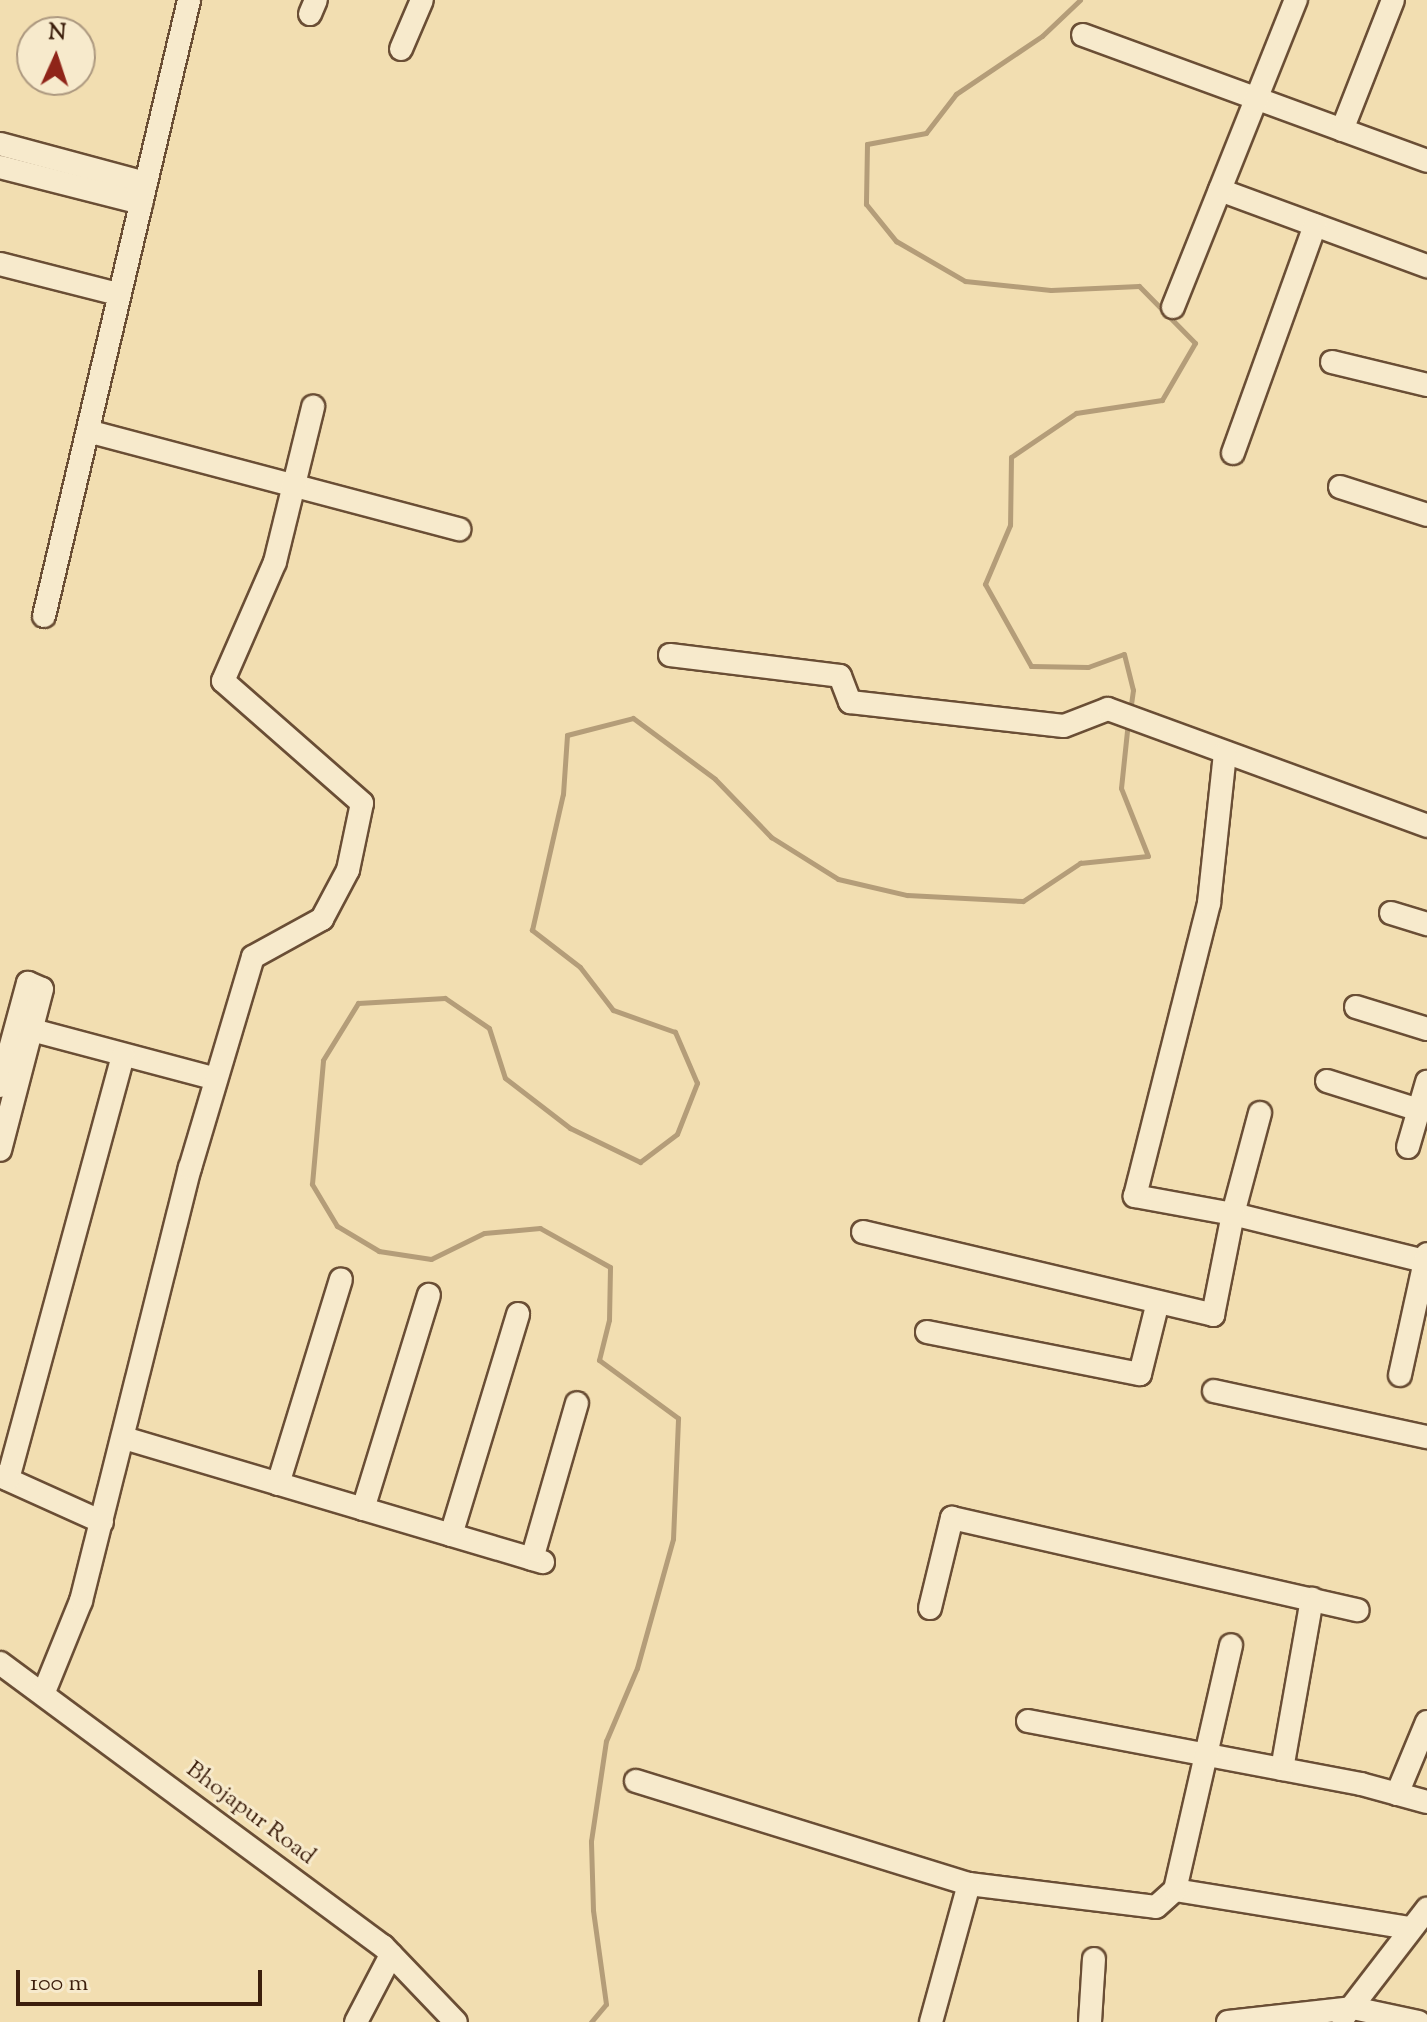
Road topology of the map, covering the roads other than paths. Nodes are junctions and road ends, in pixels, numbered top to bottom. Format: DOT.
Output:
graph roads {
  1 [pos="189,0"];
  2 [pos="422,0"];
  3 [pos="1296,0"];
  4 [pos="1393,0"];
  5 [pos="1083,35"];
  6 [pos="401,49"];
  7 [pos="1257,98"];
  8 [pos="1342,130"];
  9 [pos="0,144"];
  10 [pos="1427,161"];
  11 [pos="0,167"];
  12 [pos="1220,190"];
  13 [pos="144,193"];
  14 [pos="1315,225"];
  15 [pos="0,264"];
  16 [pos="1427,266"];
  17 [pos="118,294"];
  18 [pos="1173,307"];
  19 [pos="1332,362"];
  20 [pos="1427,385"];
  21 [pos="313,407"];
  22 [pos="91,432"];
  23 [pos="1233,453"];
  24 [pos="296,486"];
  25 [pos="1340,487"];
  26 [pos="1425,508"];
  27 [pos="459,529"];
  28 [pos="44,616"];
  29 [pos="670,655"];
  30 [pos="1225,753"];
  31 [pos="1427,826"];
  32 [pos="1391,913"];
  33 [pos="1427,924"];
  34 [pos="1356,1007"];
  35 [pos="24,1028"];
  36 [pos="1427,1029"];
  37 [pos="123,1055"];
  38 [pos="216,1079"];
  39 [pos="1327,1081"];
  40 [pos="1427,1082"];
  41 [pos="0,1086"];
  42 [pos="1419,1110"];
  43 [pos="1260,1113"];
  44 [pos="1408,1147"];
  45 [pos="0,1150"];
  46 [pos="1233,1214"];
  47 [pos="863,1232"];
  48 [pos="1426,1257"];
  49 [pos="341,1279"];
  50 [pos="429,1295"];
  51 [pos="1158,1302"];
  52 [pos="518,1314"];
  53 [pos="927,1332"];
  54 [pos="1400,1375"];
  55 [pos="1214,1391"];
  56 [pos="577,1403"];
  57 [pos="1427,1437"];
  58 [pos="124,1438"];
  59 [pos="4,1478"];
  60 [pos="278,1484"];
  61 [pos="363,1509"];
  62 [pos="102,1522"];
  63 [pos="451,1535"];
  64 [pos="1312,1599"];
  65 [pos="930,1608"];
  66 [pos="1358,1610"];
  67 [pos="1231,1645"];
  68 [pos="0,1663"];
  69 [pos="44,1692"];
  70 [pos="1028,1721"];
  71 [pos="1427,1722"];
  72 [pos="1206,1754"];
  73 [pos="1282,1769"];
  74 [pos="636,1781"];
  75 [pos="1397,1794"];
  76 [pos="1427,1802"];
  77 [pos="969,1884"];
  78 [pos="1175,1890"];
  79 [pos="1427,1909"];
  80 [pos="1410,1928"];
  81 [pos="391,1955"];
  82 [pos="1094,1959"];
  83 [pos="1345,2015"];
  84 [pos="356,2022"];
  85 [pos="456,2022"];
  86 [pos="931,2022"];
  87 [pos="1090,2022"];
  88 [pos="1228,2022"];
  89 [pos="1419,2022"];
  1 -- 13 [label="street"];
  2 -- 6 [label="street"];
  3 -- 7 [label="street"];
  4 -- 8 [label="street"];
  5 -- 7 [label="street"];
  7 -- 8 [label="street"];
  7 -- 12 [label="street"];
  8 -- 10 [label="street"];
  9 -- 13 [label="street"];
  11 -- 13 [label="street"];
  12 -- 14 [label="street"];
  12 -- 18 [label="street"];
  13 -- 17 [label="street"];
  14 -- 16 [label="street"];
  14 -- 23 [label="street"];
  15 -- 17 [label="street"];
  17 -- 22 [label="street"];
  19 -- 20 [label="street"];
  21 -- 24 [label="street"];
  22 -- 24 [label="street"];
  22 -- 28 [label="street"];
  24 -- 27 [label="street"];
  24 -- 38 [label="street"];
  25 -- 26 [label="street"];
  29 -- 30 [label="street"];
  30 -- 31 [label="street"];
  30 -- 46 [label="street"];
  32 -- 33 [label="street"];
  34 -- 36 [label="street"];
  35 -- 37 [label="street"];
  35 -- 41 [label="street"];
  35 -- 45 [label="street"];
  37 -- 38 [label="street"];
  37 -- 59 [label="street"];
  38 -- 58 [label="street"];
  39 -- 42 [label="street"];
  40 -- 42 [label="street"];
  42 -- 44 [label="street"];
  43 -- 46 [label="street"];
  46 -- 48 [label="street"];
  46 -- 51 [label="street"];
  47 -- 51 [label="street"];
  48 -- 54 [label="street"];
  49 -- 60 [label="street"];
  50 -- 61 [label="street"];
  51 -- 53 [label="street"];
  52 -- 63 [label="street"];
  55 -- 57 [label="street"];
  56 -- 63 [label="street"];
  58 -- 60 [label="street"];
  58 -- 62 [label="street"];
  59 -- 62 [label="street"];
  60 -- 61 [label="street"];
  61 -- 63 [label="street"];
  62 -- 69 [label="street"];
  64 -- 65 [label="street"];
  64 -- 66 [label="street"];
  64 -- 73 [label="street"];
  67 -- 72 [label="street"];
  68 -- 69 [label="street, Bhojapur Road"];
  69 -- 81 [label="street, Bhojapur Road"];
  70 -- 72 [label="street"];
  71 -- 75 [label="street"];
  72 -- 73 [label="street"];
  72 -- 78 [label="street"];
  73 -- 75 [label="street"];
  74 -- 77 [label="street"];
  75 -- 76 [label="street"];
  77 -- 78 [label="street"];
  77 -- 86 [label="street"];
  78 -- 80 [label="street"];
  79 -- 80 [label="street"];
  80 -- 83 [label="street"];
  81 -- 84 [label="street"];
  81 -- 85 [label="street, Bhojapur Road"];
  82 -- 87 [label="street"];
  83 -- 88 [label="street"];
  83 -- 89 [label="street"];
}
